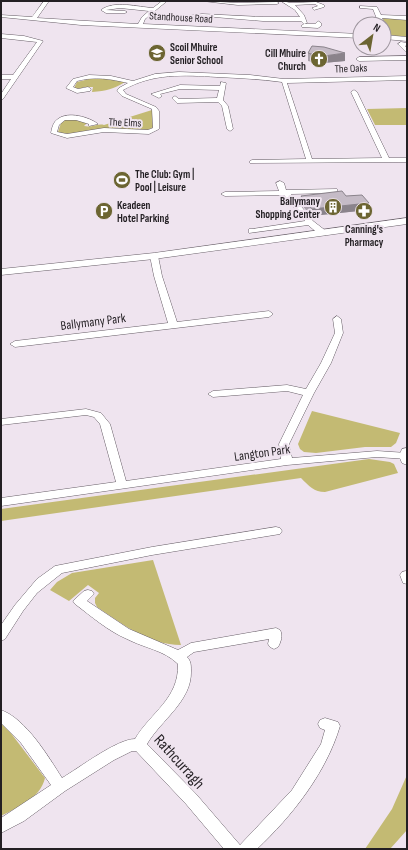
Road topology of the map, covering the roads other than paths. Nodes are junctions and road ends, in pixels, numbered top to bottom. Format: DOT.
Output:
graph roads {
  1 [pos="47,1"];
  2 [pos="165,1"];
  3 [pos="205,1"];
  4 [pos="279,3"];
  5 [pos="291,4"];
  6 [pos="362,7"];
  7 [pos="314,9"];
  8 [pos="154,10"];
  9 [pos="243,11"];
  10 [pos="125,12"];
  11 [pos="1,16"];
  12 [pos="379,16"];
  13 [pos="392,17"];
  14 [pos="190,18"];
  15 [pos="407,18"];
  16 [pos="33,19"];
  17 [pos="303,19"];
  18 [pos="140,25"];
  19 [pos="304,26"];
  20 [pos="319,26"];
  21 [pos="302,33"];
  22 [pos="1,36"];
  23 [pos="352,36"];
  24 [pos="392,39"];
  25 [pos="407,41"];
  26 [pos="407,51"];
  27 [pos="407,58"];
  28 [pos="359,59"];
  29 [pos="222,75"];
  30 [pos="1,77"];
  31 [pos="15,77"];
  32 [pos="407,78"];
  33 [pos="284,81"];
  34 [pos="132,82"];
  35 [pos="223,88"];
  36 [pos="88,89"];
  37 [pos="354,92"];
  38 [pos="159,96"];
  39 [pos="176,98"];
  40 [pos="1,99"];
  41 [pos="220,100"];
  42 [pos="91,125"];
  43 [pos="230,129"];
  44 [pos="407,160"];
  45 [pos="387,161"];
  46 [pos="252,162"];
  47 [pos="310,162"];
  48 [pos="280,182"];
  49 [pos="334,191"];
  50 [pos="284,193"];
  51 [pos="225,194"];
  52 [pos="407,221"];
  53 [pos="310,223"];
  54 [pos="252,231"];
  55 [pos="323,233"];
  56 [pos="154,256"];
  57 [pos="1,272"];
  58 [pos="269,314"];
  59 [pos="337,319"];
  60 [pos="173,324"];
  61 [pos="15,344"];
  62 [pos="309,393"];
  63 [pos="213,394"];
  64 [pos="1,422"];
  65 [pos="407,456"];
  66 [pos="287,462"];
  67 [pos="122,486"];
  68 [pos="1,502"];
  69 [pos="276,531"];
  70 [pos="88,594"];
  71 [pos="1,636"];
  72 [pos="274,644"];
  73 [pos="178,656"];
  74 [pos="1,716"];
  75 [pos="325,724"];
  76 [pos="139,745"];
  77 [pos="60,787"];
  78 [pos="1,826"];
  79 [pos="234,849"];
  80 [pos="246,849"];
  1 -- 16 [label="street"];
  2 -- 8 [label="street"];
  3 -- 9 [label="street"];
  4 -- 5 [label="street"];
  4 -- 9 [label="street"];
  5 -- 7 [label="street"];
  5 -- 17 [label="street"];
  6 -- 12 [label="street"];
  8 -- 10 [label="street"];
  8 -- 18 [label="street"];
  9 -- 14 [label="street"];
  9 -- 17 [label="street"];
  11 -- 16 [label="street, Standhouse Road"];
  13 -- 15 [label="street"];
  16 -- 18 [label="street, Standhouse Road"];
  17 -- 19 [label="street"];
  18 -- 21 [label="street, Standhouse Road"];
  19 -- 20 [label="street"];
  19 -- 21 [label="street"];
  21 -- 23 [label="street, Standhouse Road"];
  22 -- 31 [label="street"];
  24 -- 25 [label="street"];
  25 -- 26 [label="street"];
  27 -- 28 [label="street"];
  29 -- 33 [label="street"];
  29 -- 34 [label="street"];
  29 -- 35 [label="street"];
  30 -- 31 [label="street"];
  31 -- 40 [label="street"];
  32 -- 33 [label="street, The Oaks"];
  33 -- 47 [label="street"];
  34 -- 36 [label="street"];
  34 -- 42 [label="street, The Elms"];
  35 -- 38 [label="street"];
  35 -- 41 [label="street"];
  37 -- 45 [label="street"];
  39 -- 41 [label="street"];
  41 -- 43 [label="street"];
  44 -- 45 [label="street"];
  45 -- 47 [label="street"];
  46 -- 47 [label="street"];
  48 -- 50 [label="street"];
  49 -- 50 [label="street"];
  50 -- 51 [label="street"];
  50 -- 53 [label="street"];
  52 -- 55 [label="main road"];
  53 -- 54 [label="street"];
  53 -- 55 [label="street"];
  55 -- 56 [label="main road"];
  56 -- 57 [label="main road"];
  56 -- 60 [label="street"];
  58 -- 60 [label="street, Ballymany Park"];
  59 -- 62 [label="street"];
  60 -- 61 [label="street, Ballymany Park"];
  62 -- 63 [label="street"];
  62 -- 66 [label="street"];
  64 -- 67 [label="street"];
  65 -- 66 [label="street, Langton Park"];
  66 -- 67 [label="street, Langton Park"];
  67 -- 68 [label="street, Langton Park"];
  69 -- 71 [label="street"];
  70 -- 73 [label="street"];
  72 -- 73 [label="street"];
  73 -- 76 [label="street, Rathcurragh"];
  74 -- 77 [label="street"];
  75 -- 80 [label="street"];
  76 -- 77 [label="street"];
  76 -- 79 [label="street, Rathcurragh"];
  77 -- 78 [label="street"];
}
